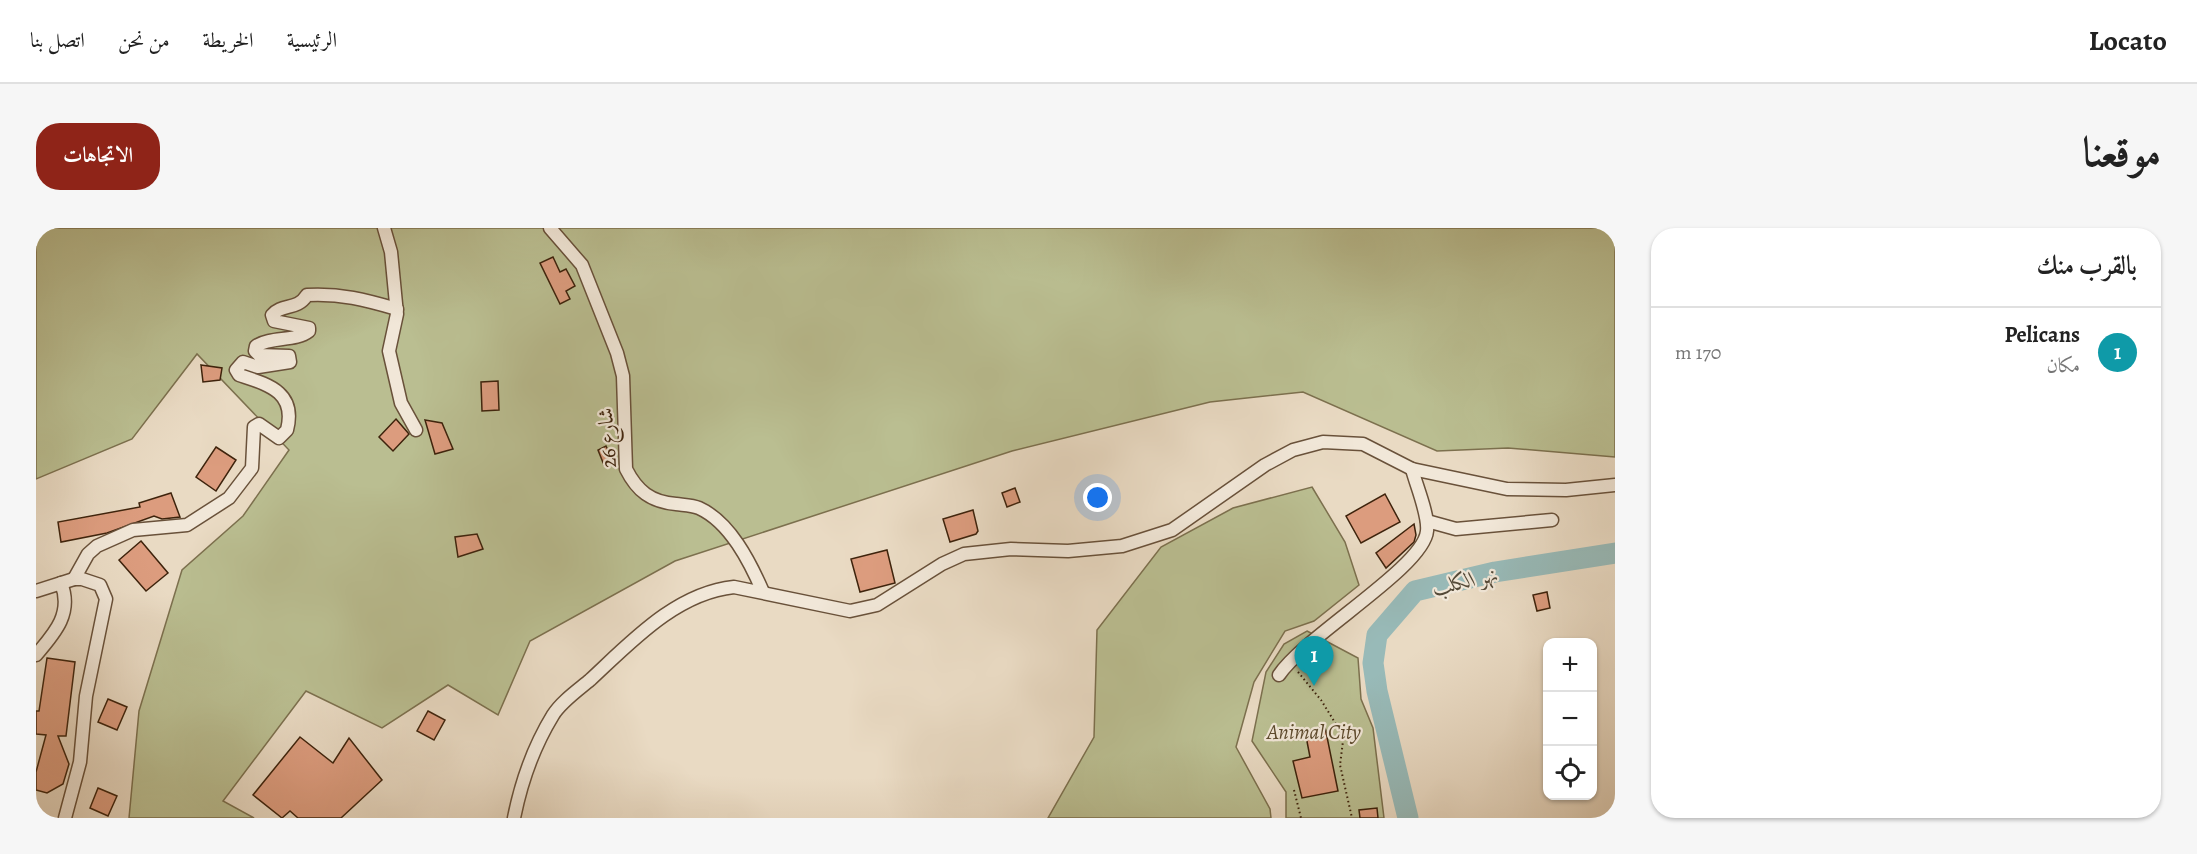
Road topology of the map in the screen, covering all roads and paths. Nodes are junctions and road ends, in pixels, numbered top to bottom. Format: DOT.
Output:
graph roads {
  1 [pos="384,228"];
  2 [pos="550,228"];
  3 [pos="397,309"];
  4 [pos="416,430"];
  5 [pos="1412,469"];
  6 [pos="1615,485"];
  7 [pos="1552,520"];
  8 [pos="1427,521"];
  9 [pos="74,579"];
  10 [pos="61,583"];
  11 [pos="36,591"];
  12 [pos="763,592"];
  13 [pos="36,655"];
  14 [pos="1289,659"];
  15 [pos="1279,675"];
  16 [pos="1294,790"];
  17 [pos="65,818"];
  18 [pos="514,818"];
  19 [pos="1301,818"];
  20 [pos="1352,818"];
  1 -- 3 [label="street"];
  2 -- 12 [label="street, شارع 26"];
  3 -- 4 [label="street"];
  3 -- 9 [label="street"];
  5 -- 6 [label="street"];
  5 -- 8 [label="street"];
  5 -- 12 [label="street"];
  7 -- 8 [label="street"];
  8 -- 14 [label="street"];
  9 -- 10 [label="street"];
  9 -- 17 [label="street"];
  10 -- 11 [label="street"];
  10 -- 13 [label="street"];
  12 -- 18 [label="street"];
  14 -- 15 [label="street"];
  14 -- 20 [label="path"];
  16 -- 19 [label="path"];
}
